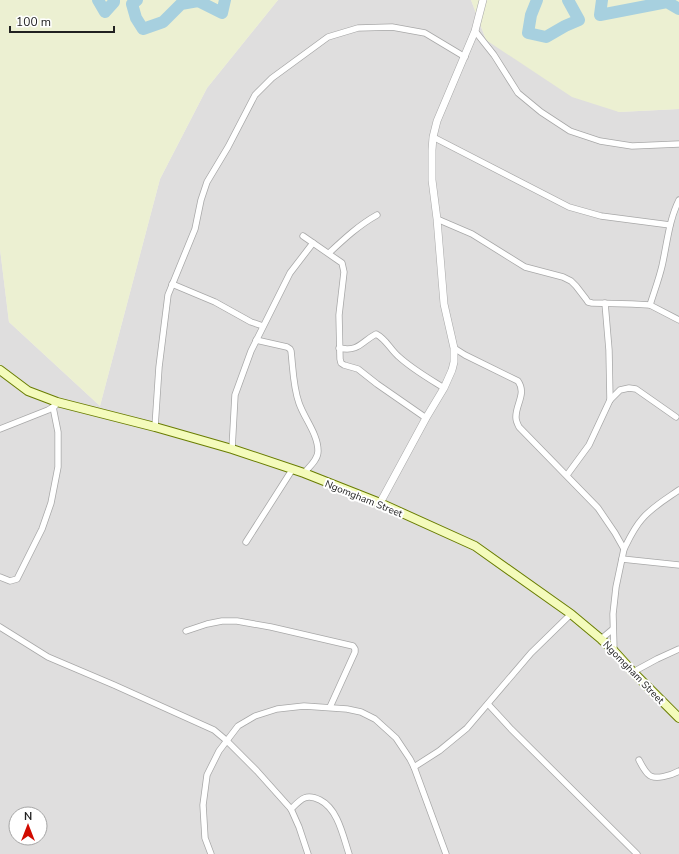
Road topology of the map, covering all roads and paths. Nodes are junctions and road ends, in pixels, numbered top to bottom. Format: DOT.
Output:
graph roads {
  1 [pos="483,0"];
  2 [pos="475,32"];
  3 [pos="464,57"];
  4 [pos="433,137"];
  5 [pos="679,144"];
  6 [pos="679,200"];
  7 [pos="377,215"];
  8 [pos="437,219"];
  9 [pos="670,225"];
  10 [pos="302,236"];
  11 [pos="313,243"];
  12 [pos="329,253"];
  13 [pos="172,284"];
  14 [pos="605,303"];
  15 [pos="650,305"];
  16 [pos="679,320"];
  17 [pos="263,326"];
  18 [pos="256,340"];
  19 [pos="340,348"];
  20 [pos="454,348"];
  21 [pos="0,370"];
  22 [pos="444,388"];
  23 [pos="610,400"];
  24 [pos="55,405"];
  25 [pos="426,418"];
  26 [pos="676,418"];
  27 [pos="155,427"];
  28 [pos="0,429"];
  29 [pos="232,448"];
  30 [pos="292,470"];
  31 [pos="304,474"];
  32 [pos="567,475"];
  33 [pos="679,490"];
  34 [pos="380,503"];
  35 [pos="246,542"];
  36 [pos="624,549"];
  37 [pos="622,559"];
  38 [pos="679,565"];
  39 [pos="0,577"];
  40 [pos="571,614"];
  41 [pos="0,626"];
  42 [pos="613,629"];
  43 [pos="186,631"];
  44 [pos="601,639"];
  45 [pos="679,649"];
  46 [pos="614,651"];
  47 [pos="633,672"];
  48 [pos="488,704"];
  49 [pos="330,707"];
  50 [pos="679,718"];
  51 [pos="227,741"];
  52 [pos="638,760"];
  53 [pos="414,767"];
  54 [pos="679,771"];
  55 [pos="291,809"];
  56 [pos="211,854"];
  57 [pos="308,854"];
  58 [pos="349,854"];
  59 [pos="446,854"];
  60 [pos="637,854"];
  1 -- 2 [label="street"];
  2 -- 3 [label="street"];
  2 -- 5 [label="street"];
  3 -- 4 [label="street"];
  3 -- 13 [label="street"];
  4 -- 8 [label="street"];
  4 -- 9 [label="street"];
  6 -- 9 [label="street"];
  7 -- 12 [label="street"];
  8 -- 14 [label="street"];
  8 -- 20 [label="street"];
  9 -- 15 [label="street"];
  10 -- 11 [label="street"];
  11 -- 12 [label="street"];
  11 -- 17 [label="street"];
  12 -- 19 [label="street"];
  13 -- 17 [label="street"];
  13 -- 27 [label="street"];
  14 -- 15 [label="street"];
  14 -- 23 [label="street"];
  15 -- 16 [label="street"];
  17 -- 18 [label="street"];
  18 -- 29 [label="street"];
  18 -- 31 [label="street"];
  19 -- 22 [label="street"];
  19 -- 25 [label="street"];
  20 -- 22 [label="street"];
  20 -- 32 [label="street"];
  21 -- 24 [label="main road, Ngomgham Street"];
  22 -- 25 [label="street"];
  23 -- 26 [label="street"];
  23 -- 32 [label="street"];
  24 -- 27 [label="main road, Ngomgham Street"];
  24 -- 28 [label="street"];
  24 -- 39 [label="street"];
  25 -- 34 [label="street"];
  27 -- 29 [label="main road, Ngomgham Street"];
  29 -- 30 [label="main road, Ngomgham Street"];
  30 -- 31 [label="main road, Ngomgham Street"];
  30 -- 35 [label="street"];
  31 -- 34 [label="main road, Ngomgham Street"];
  32 -- 36 [label="street"];
  33 -- 36 [label="street"];
  34 -- 40 [label="main road, Ngomgham Street"];
  36 -- 37 [label="street"];
  37 -- 38 [label="street"];
  37 -- 42 [label="street"];
  40 -- 44 [label="main road, Ngomgham Street"];
  40 -- 48 [label="street"];
  41 -- 51 [label="street"];
  42 -- 44 [label="street"];
  42 -- 46 [label="street"];
  43 -- 49 [label="street"];
  44 -- 46 [label="main road, Ngomgham Street"];
  45 -- 47 [label="street"];
  46 -- 47 [label="main road, Ngomgham Street"];
  47 -- 50 [label="main road, Ngomgham Street"];
  48 -- 53 [label="street"];
  48 -- 60 [label="street"];
  49 -- 51 [label="street"];
  49 -- 53 [label="street"];
  51 -- 55 [label="street"];
  51 -- 56 [label="street"];
  52 -- 54 [label="street"];
  53 -- 59 [label="street"];
  55 -- 57 [label="street"];
  55 -- 58 [label="street"];
}
